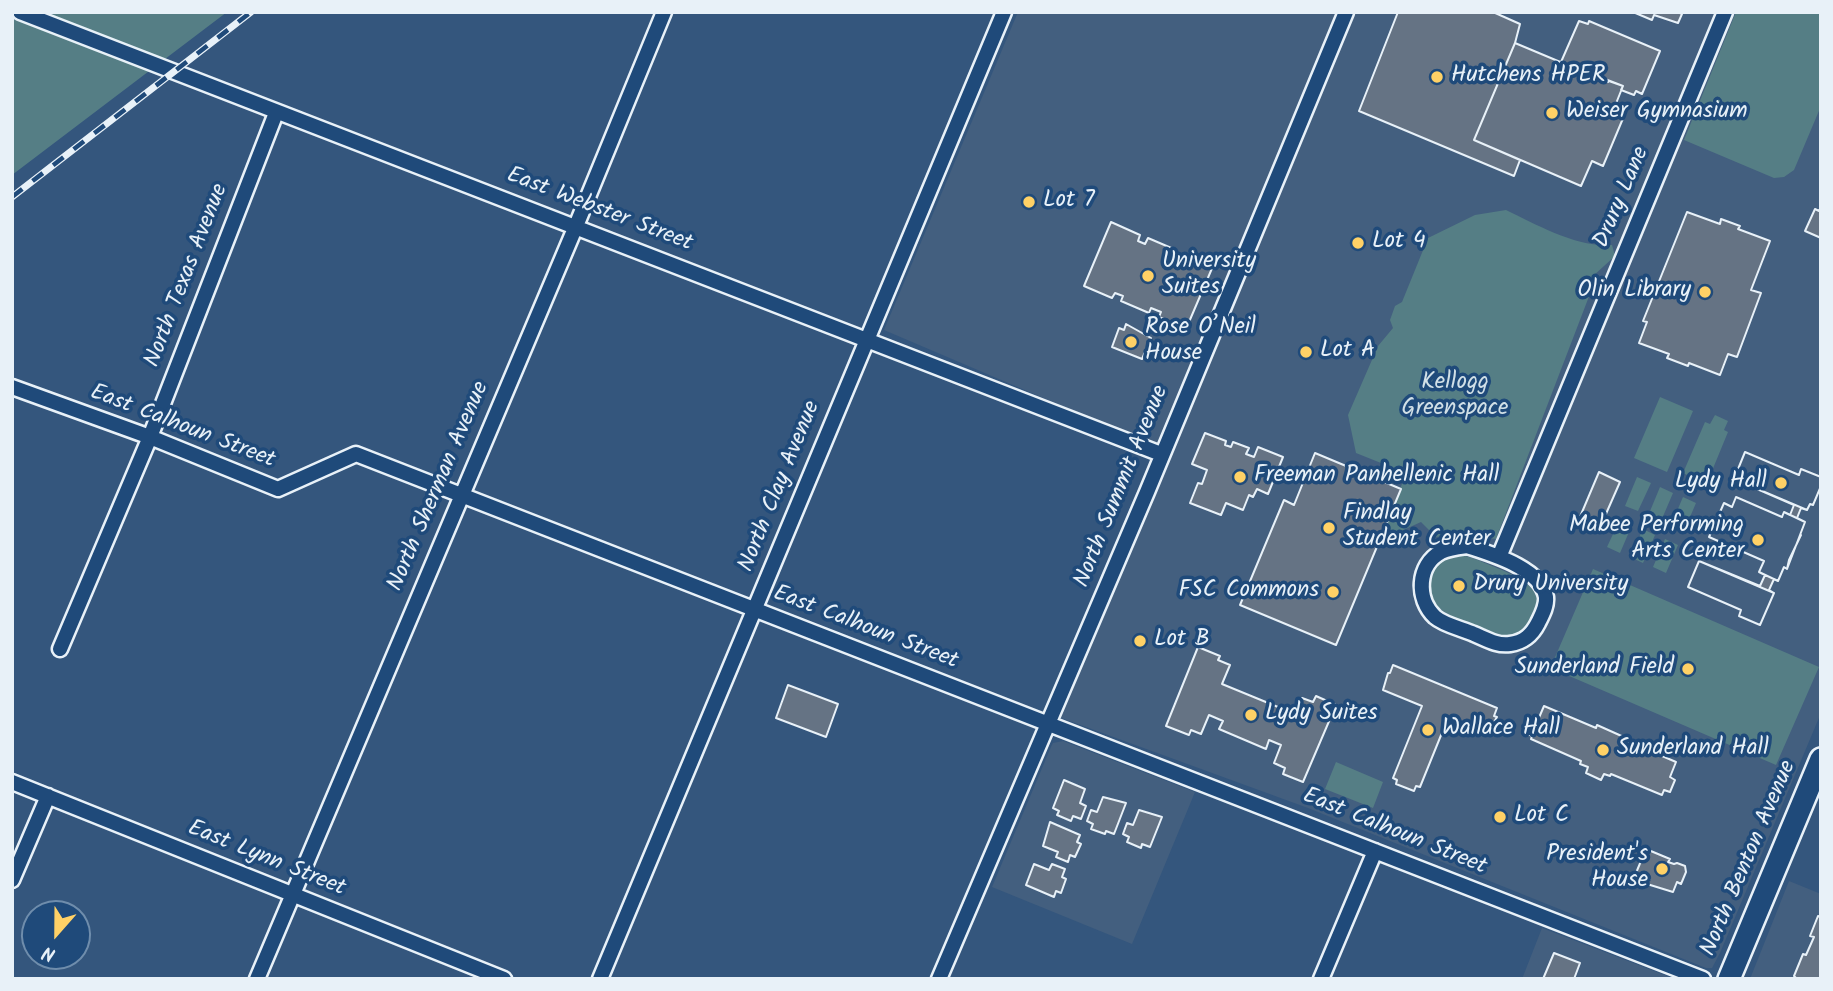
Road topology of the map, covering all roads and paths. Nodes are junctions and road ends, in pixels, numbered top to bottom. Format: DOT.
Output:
graph roads {
  1 [pos="20,12"];
  2 [pos="664,12"];
  3 [pos="1004,12"];
  4 [pos="1346,12"];
  5 [pos="1725,12"];
  6 [pos="276,113"];
  7 [pos="576,226"];
  8 [pos="866,339"];
  9 [pos="12,387"];
  10 [pos="150,437"];
  11 [pos="1161,454"];
  12 [pos="461,496"];
  13 [pos="1499,557"];
  14 [pos="755,611"];
  15 [pos="61,649"];
  16 [pos="1048,724"];
  17 [pos="1821,759"];
  18 [pos="12,782"];
  19 [pos="48,796"];
  20 [pos="1375,850"];
  21 [pos="12,880"];
  22 [pos="292,895"];
  23 [pos="257,979"];
  24 [pos="504,979"];
  25 [pos="600,979"];
  26 [pos="939,979"];
  27 [pos="1321,979"];
  28 [pos="1703,979"];
  29 [pos="1729,979"];
  1 -- 6 [label="street, East Webster Street"];
  2 -- 7 [label="street, North Sherman Avenue"];
  3 -- 8 [label="street, North Clay Avenue"];
  4 -- 11 [label="street, North Summit Avenue"];
  5 -- 13 [label="street, Drury Lane"];
  6 -- 7 [label="street, East Webster Street"];
  6 -- 10 [label="street, North Texas Avenue"];
  7 -- 8 [label="street, East Webster Street"];
  7 -- 12 [label="street, North Sherman Avenue"];
  8 -- 11 [label="street, East Webster Street"];
  8 -- 14 [label="street, North Clay Avenue"];
  9 -- 10 [label="street, East Calhoun Street"];
  10 -- 12 [label="street, East Calhoun Street"];
  10 -- 15 [label="street, North Texas Avenue"];
  11 -- 16 [label="street, North Summit Avenue"];
  12 -- 14 [label="street, East Calhoun Street"];
  12 -- 22 [label="street, North Sherman Avenue"];
  13 -- 13 [label="street"];
  14 -- 16 [label="street, East Calhoun Street"];
  14 -- 25 [label="street, North Clay Avenue"];
  16 -- 20 [label="street, East Calhoun Street"];
  16 -- 26 [label="street, North Summit Avenue"];
  17 -- 29 [label="main road, North Benton Avenue"];
  18 -- 19 [label="street, East Lynn Street"];
  19 -- 21 [label="street"];
  19 -- 22 [label="street, East Lynn Street"];
  20 -- 27 [label="street"];
  20 -- 28 [label="street, East Calhoun Street"];
  22 -- 23 [label="street, North Sherman Avenue"];
  22 -- 24 [label="street, East Lynn Street"];
}
